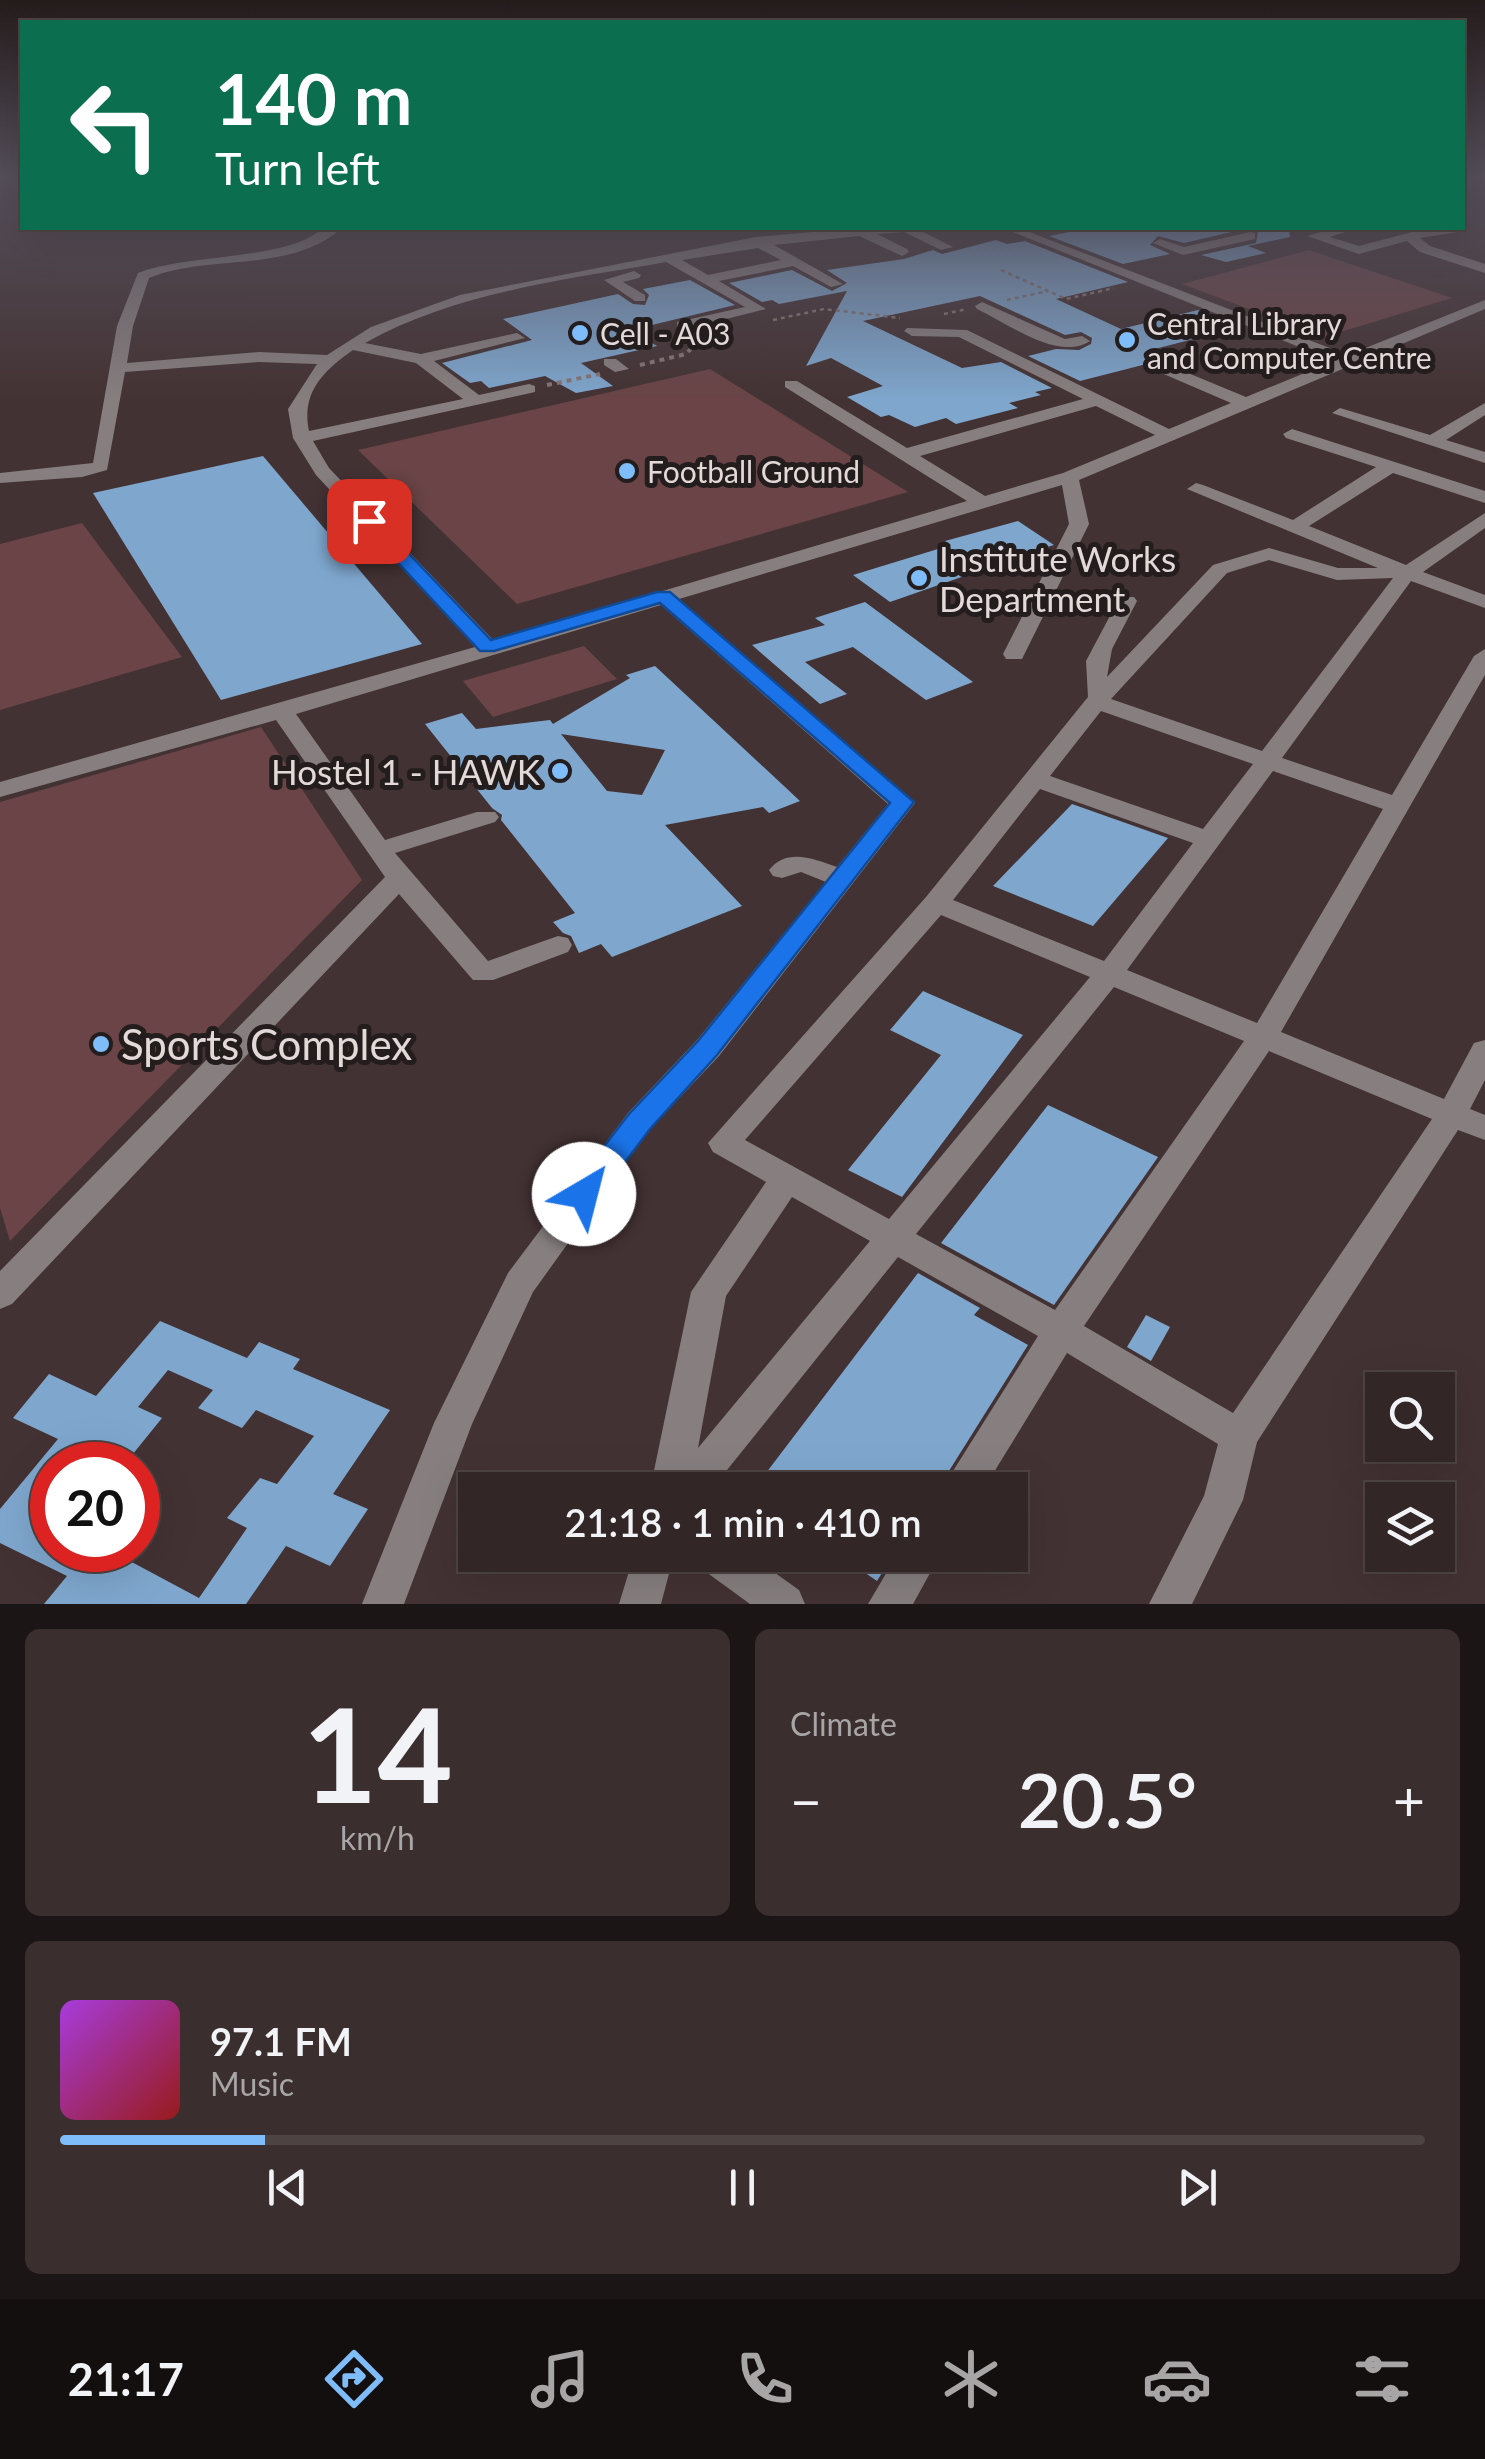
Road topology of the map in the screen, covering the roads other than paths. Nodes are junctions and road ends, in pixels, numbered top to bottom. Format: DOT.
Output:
graph roads {
  1 [pos="265,253"];
  2 [pos="690,253"];
  3 [pos="777,253"];
  4 [pos="1072,253"];
  5 [pos="1437,253"];
  6 [pos="667,257"];
  7 [pos="793,262"];
  8 [pos="683,266"];
  9 [pos="1485,270"];
  10 [pos="707,279"];
  11 [pos="836,284"];
  12 [pos="493,292"];
  13 [pos="640,298"];
  14 [pos="512,302"];
  15 [pos="1485,304"];
  16 [pos="982,306"];
  17 [pos="666,315"];
  18 [pos="682,325"];
  19 [pos="911,327"];
  20 [pos="702,336"];
  21 [pos="517,338"];
  22 [pos="1082,340"];
  23 [pos="350,345"];
  24 [pos="420,359"];
  25 [pos="330,360"];
  26 [pos="1350,362"];
  27 [pos="181,363"];
  28 [pos="119,368"];
  29 [pos="1164,370"];
  30 [pos="791,384"];
  31 [pos="116,388"];
  32 [pos="529,389"];
  33 [pos="1099,400"];
  34 [pos="476,401"];
  35 [pos="1247,404"];
  36 [pos="1485,408"];
  37 [pos="1340,414"];
  38 [pos="1292,434"];
  39 [pos="1170,436"];
  40 [pos="302,438"];
  41 [pos="1431,442"];
  42 [pos="907,454"];
  43 [pos="1485,458"];
  44 [pos="1391,466"];
  45 [pos="1069,476"];
  46 [pos="0,478"];
  47 [pos="1196,489"];
  48 [pos="1485,497"];
  49 [pos="980,501"];
  50 [pos="1485,519"];
  51 [pos="1298,525"];
  52 [pos="1402,572"];
  53 [pos="663,596"];
  54 [pos="1127,601"];
  55 [pos="1485,602"];
  56 [pos="487,647"];
  57 [pos="1014,654"];
  58 [pos="1485,656"];
  59 [pos="1098,700"];
  60 [pos="282,711"];
  61 [pos="1268,761"];
  62 [pos="1035,779"];
  63 [pos="0,790"];
  64 [pos="1400,806"];
  65 [pos="486,816"];
  66 [pos="1209,840"];
  67 [pos="379,850"];
  68 [pos="782,870"];
  69 [pos="398,878"];
  70 [pos="841,878"];
  71 [pos="936,903"];
  72 [pos="558,945"];
  73 [pos="1109,974"];
  74 [pos="1263,1037"];
  75 [pos="1485,1051"];
  76 [pos="1469,1121"];
  77 [pos="787,1178"];
  78 [pos="892,1237"];
  79 [pos="1,1287"];
  80 [pos="1061,1331"];
  81 [pos="1239,1436"];
  82 [pos="674,1472"];
  83 [pos="702,1472"];
  84 [pos="972,1472"];
  85 [pos="649,1572"];
  86 [pos="740,1572"];
  87 [pos="910,1572"];
  88 [pos="384,1604"];
  89 [pos="640,1604"];
  90 [pos="784,1604"];
  91 [pos="890,1604"];
  92 [pos="1170,1604"];
  1 -- 28 [label="street"];
  2 -- 6 [label="street"];
  3 -- 7 [label="street"];
  4 -- 26 [label="street"];
  5 -- 9 [label="street"];
  6 -- 8 [label="street"];
  6 -- 12 [label="street"];
  7 -- 10 [label="street"];
  7 -- 11 [label="street"];
  8 -- 10 [label="street"];
  8 -- 13 [label="street"];
  10 -- 18 [label="street"];
  12 -- 14 [label="street"];
  12 -- 23 [label="street"];
  15 -- 26 [label="street"];
  16 -- 22 [label="street"];
  17 -- 18 [label="street"];
  18 -- 20 [label="street"];
  19 -- 33 [label="street"];
  21 -- 24 [label="street"];
  23 -- 24 [label="street"];
  23 -- 25 [label="street"];
  24 -- 34 [label="street"];
  25 -- 27 [label="street"];
  25 -- 40 [label="street"];
  26 -- 35 [label="street"];
  27 -- 28 [label="street"];
  27 -- 31 [label="street"];
  28 -- 31 [label="street"];
  29 -- 35 [label="street"];
  30 -- 42 [label="street"];
  31 -- 46 [label="street"];
  32 -- 34 [label="street"];
  33 -- 39 [label="street"];
  33 -- 42 [label="street"];
  34 -- 40 [label="street"];
  35 -- 39 [label="street"];
  36 -- 41 [label="street"];
  37 -- 41 [label="street"];
  38 -- 44 [label="street"];
  39 -- 45 [label="street"];
  40 -- 56 [label="street"];
  41 -- 43 [label="street"];
  42 -- 49 [label="street"];
  44 -- 48 [label="street"];
  44 -- 51 [label="street"];
  45 -- 49 [label="street"];
  45 -- 57 [label="street"];
  47 -- 51 [label="street"];
  49 -- 53 [label="street"];
  50 -- 52 [label="street"];
  51 -- 52 [label="street"];
  52 -- 55 [label="street"];
  52 -- 59 [label="street"];
  52 -- 61 [label="street"];
  53 -- 56 [label="street"];
  53 -- 70 [label="street"];
  54 -- 59 [label="street"];
  56 -- 60 [label="street"];
  58 -- 64 [label="street"];
  59 -- 61 [label="street"];
  59 -- 62 [label="street"];
  60 -- 63 [label="street"];
  60 -- 67 [label="street"];
  61 -- 64 [label="street"];
  61 -- 66 [label="street"];
  62 -- 66 [label="street"];
  62 -- 71 [label="street"];
  64 -- 74 [label="street"];
  65 -- 67 [label="street"];
  66 -- 73 [label="street"];
  67 -- 69 [label="street"];
  68 -- 70 [label="street"];
  69 -- 72 [label="street"];
  69 -- 79 [label="street"];
  70 -- 88 [label="street"];
  71 -- 73 [label="street"];
  71 -- 77 [label="street"];
  73 -- 74 [label="street"];
  73 -- 78 [label="street"];
  74 -- 76 [label="street"];
  74 -- 80 [label="street"];
  75 -- 76 [label="street"];
  76 -- 81 [label="street"];
  77 -- 78 [label="street"];
  77 -- 82 [label="street"];
  78 -- 80 [label="street"];
  78 -- 83 [label="street"];
  80 -- 81 [label="street"];
  80 -- 84 [label="street"];
  81 -- 92 [label="street"];
  85 -- 89 [label="street"];
  86 -- 90 [label="street"];
  87 -- 91 [label="street"];
}
